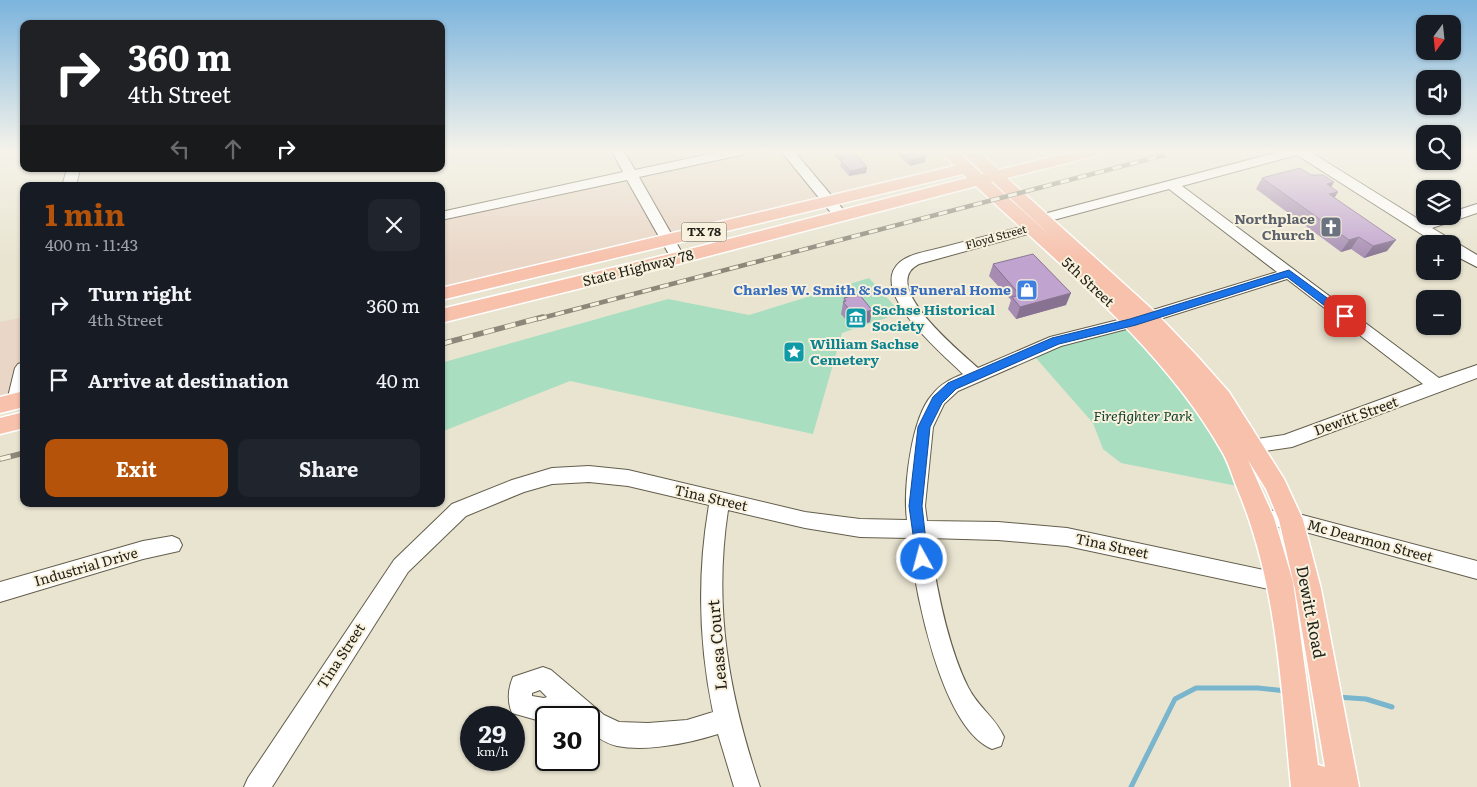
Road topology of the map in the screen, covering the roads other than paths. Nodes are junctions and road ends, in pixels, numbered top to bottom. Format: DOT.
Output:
graph roads {
  1 [pos="571,188"];
  2 [pos="637,188"];
  3 [pos="817,188"];
  4 [pos="892,188"];
  5 [pos="923,188"];
  6 [pos="998,188"];
  7 [pos="1159,188"];
  8 [pos="1177,188"];
  9 [pos="1358,188"];
  10 [pos="829,202"];
  11 [pos="1477,208"];
  12 [pos="445,215"];
  13 [pos="842,217"];
  14 [pos="1036,224"];
  15 [pos="1421,227"];
  16 [pos="1434,235"];
  17 [pos="667,240"];
  18 [pos="1461,252"];
  19 [pos="678,258"];
  20 [pos="1477,262"];
  21 [pos="525,273"];
  22 [pos="1289,274"];
  23 [pos="445,293"];
  24 [pos="531,294"];
  25 [pos="445,315"];
  26 [pos="1140,320"];
  27 [pos="1477,371"];
  28 [pos="975,375"];
  29 [pos="20,387"];
  30 [pos="1438,387"];
  31 [pos="16,406"];
  32 [pos="0,426"];
  33 [pos="1242,447"];
  34 [pos="720,500"];
  35 [pos="1262,518"];
  36 [pos="1291,520"];
  37 [pos="918,530"];
  38 [pos="172,545"];
  39 [pos="1477,570"];
  40 [pos="1280,582"];
  41 [pos="1308,589"];
  42 [pos="0,592"];
  43 [pos="568,700"];
  44 [pos="727,720"];
  45 [pos="992,737"];
  46 [pos="1306,782"];
  47 [pos="257,787"];
  48 [pos="747,787"];
  49 [pos="1342,787"];
  1 -- 12 [label="street"];
  2 -- 17 [label="street"];
  3 -- 10 [label="street"];
  4 -- 10 [label="main road, State Highway 78 / TX 78"];
  5 -- 13 [label="main road, State Highway 78 / TX 78"];
  6 -- 14 [label="main road, 5th Street"];
  7 -- 14 [label="street, Floyd Street"];
  8 -- 22 [label="street"];
  9 -- 15 [label="street"];
  10 -- 13 [label="street"];
  10 -- 17 [label="main road, State Highway 78 / TX 78"];
  11 -- 15 [label="street"];
  13 -- 19 [label="main road, State Highway 78 / TX 78"];
  14 -- 26 [label="main road, 5th Street"];
  14 -- 28 [label="street, Floyd Street"];
  15 -- 16 [label="street"];
  17 -- 19 [label="street"];
  17 -- 21 [label="main road, State Highway 78 / TX 78"];
  18 -- 20 [label="street"];
  19 -- 24 [label="main road, State Highway 78 / TX 78"];
  21 -- 23 [label="main road, State Highway 78 / TX 78"];
  21 -- 24 [label="main road"];
  22 -- 26 [label="street"];
  22 -- 30 [label="street"];
  24 -- 25 [label="main road, State Highway 78 / TX 78"];
  26 -- 28 [label="street"];
  26 -- 33 [label="main road, 5th Street"];
  27 -- 30 [label="street, Dewitt Street"];
  28 -- 37 [label="street"];
  29 -- 31 [label="street"];
  30 -- 33 [label="street, Dewitt Street"];
  31 -- 32 [label="main road"];
  33 -- 35 [label="main road, Dewitt Road"];
  33 -- 36 [label="main road, Dewitt Road"];
  34 -- 37 [label="street, Tina Street"];
  34 -- 44 [label="street, Leasa Court"];
  34 -- 47 [label="street, Tina Street"];
  35 -- 36 [label="street, Mc Dearmon Street"];
  35 -- 40 [label="main road, Dewitt Road"];
  36 -- 39 [label="street, Mc Dearmon Street"];
  36 -- 41 [label="main road, Dewitt Road"];
  37 -- 40 [label="street, Tina Street"];
  37 -- 45 [label="street"];
  38 -- 42 [label="street, Industrial Drive"];
  40 -- 41 [label="street, Tina Street"];
  40 -- 46 [label="main road, Dewitt Road"];
  41 -- 49 [label="main road, Dewitt Road"];
  43 -- 44 [label="street"];
  44 -- 48 [label="street, Leasa Court"];
  46 -- 49 [label="main road"];
}
